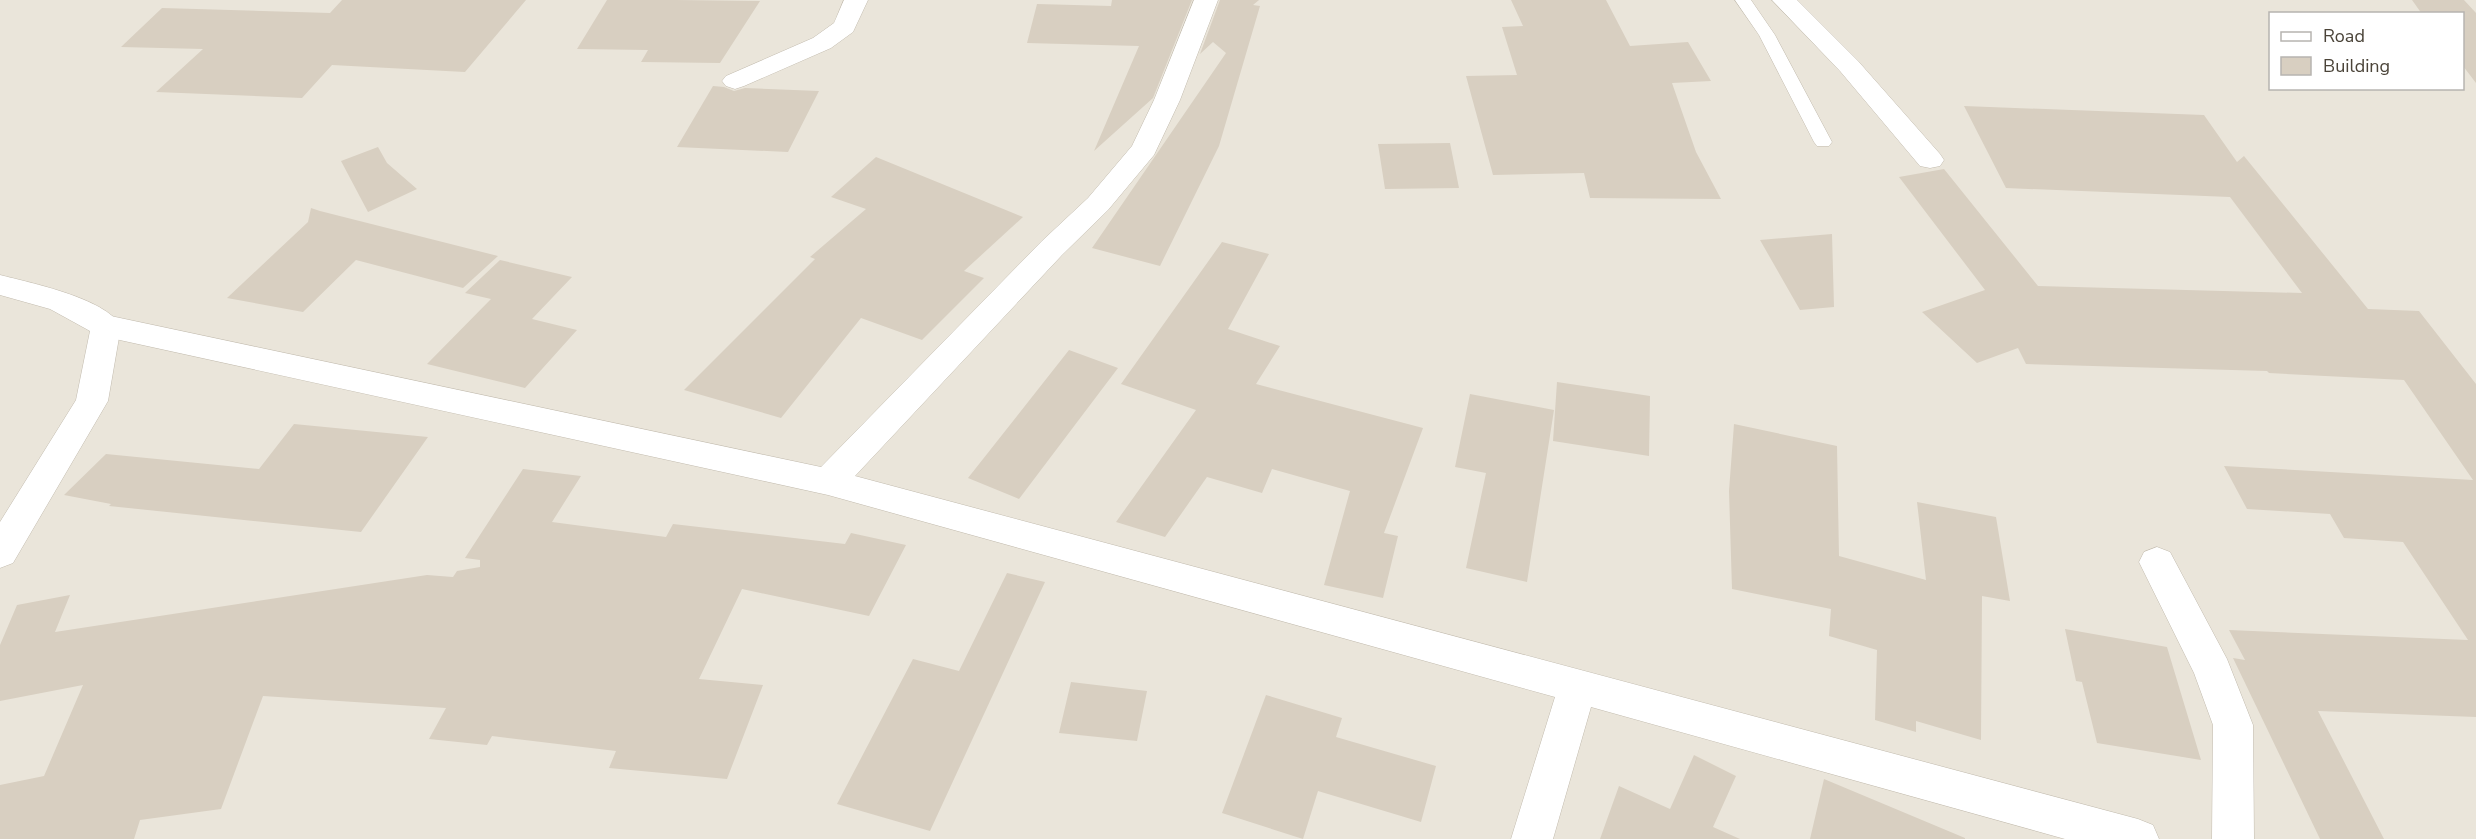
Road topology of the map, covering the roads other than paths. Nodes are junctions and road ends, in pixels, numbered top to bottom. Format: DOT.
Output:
graph roads {
  1 [pos="856,0"];
  2 [pos="1206,0"];
  3 [pos="1743,0"];
  4 [pos="1784,0"];
  5 [pos="735,81"];
  6 [pos="1823,142"];
  7 [pos="1930,160"];
  8 [pos="0,285"];
  9 [pos="106,326"];
  10 [pos="828,482"];
  11 [pos="0,553"];
  12 [pos="2157,562"];
  13 [pos="1578,686"];
  14 [pos="1532,839"];
  15 [pos="2139,839"];
  16 [pos="2234,839"];
  1 -- 5 [label="street"];
  2 -- 10 [label="street"];
  3 -- 6 [label="lane"];
  4 -- 7 [label="street"];
  8 -- 9 [label="street"];
  9 -- 10 [label="street"];
  9 -- 11 [label="street"];
  10 -- 13 [label="street"];
  12 -- 16 [label="street"];
  13 -- 14 [label="street"];
  13 -- 15 [label="street"];
}
